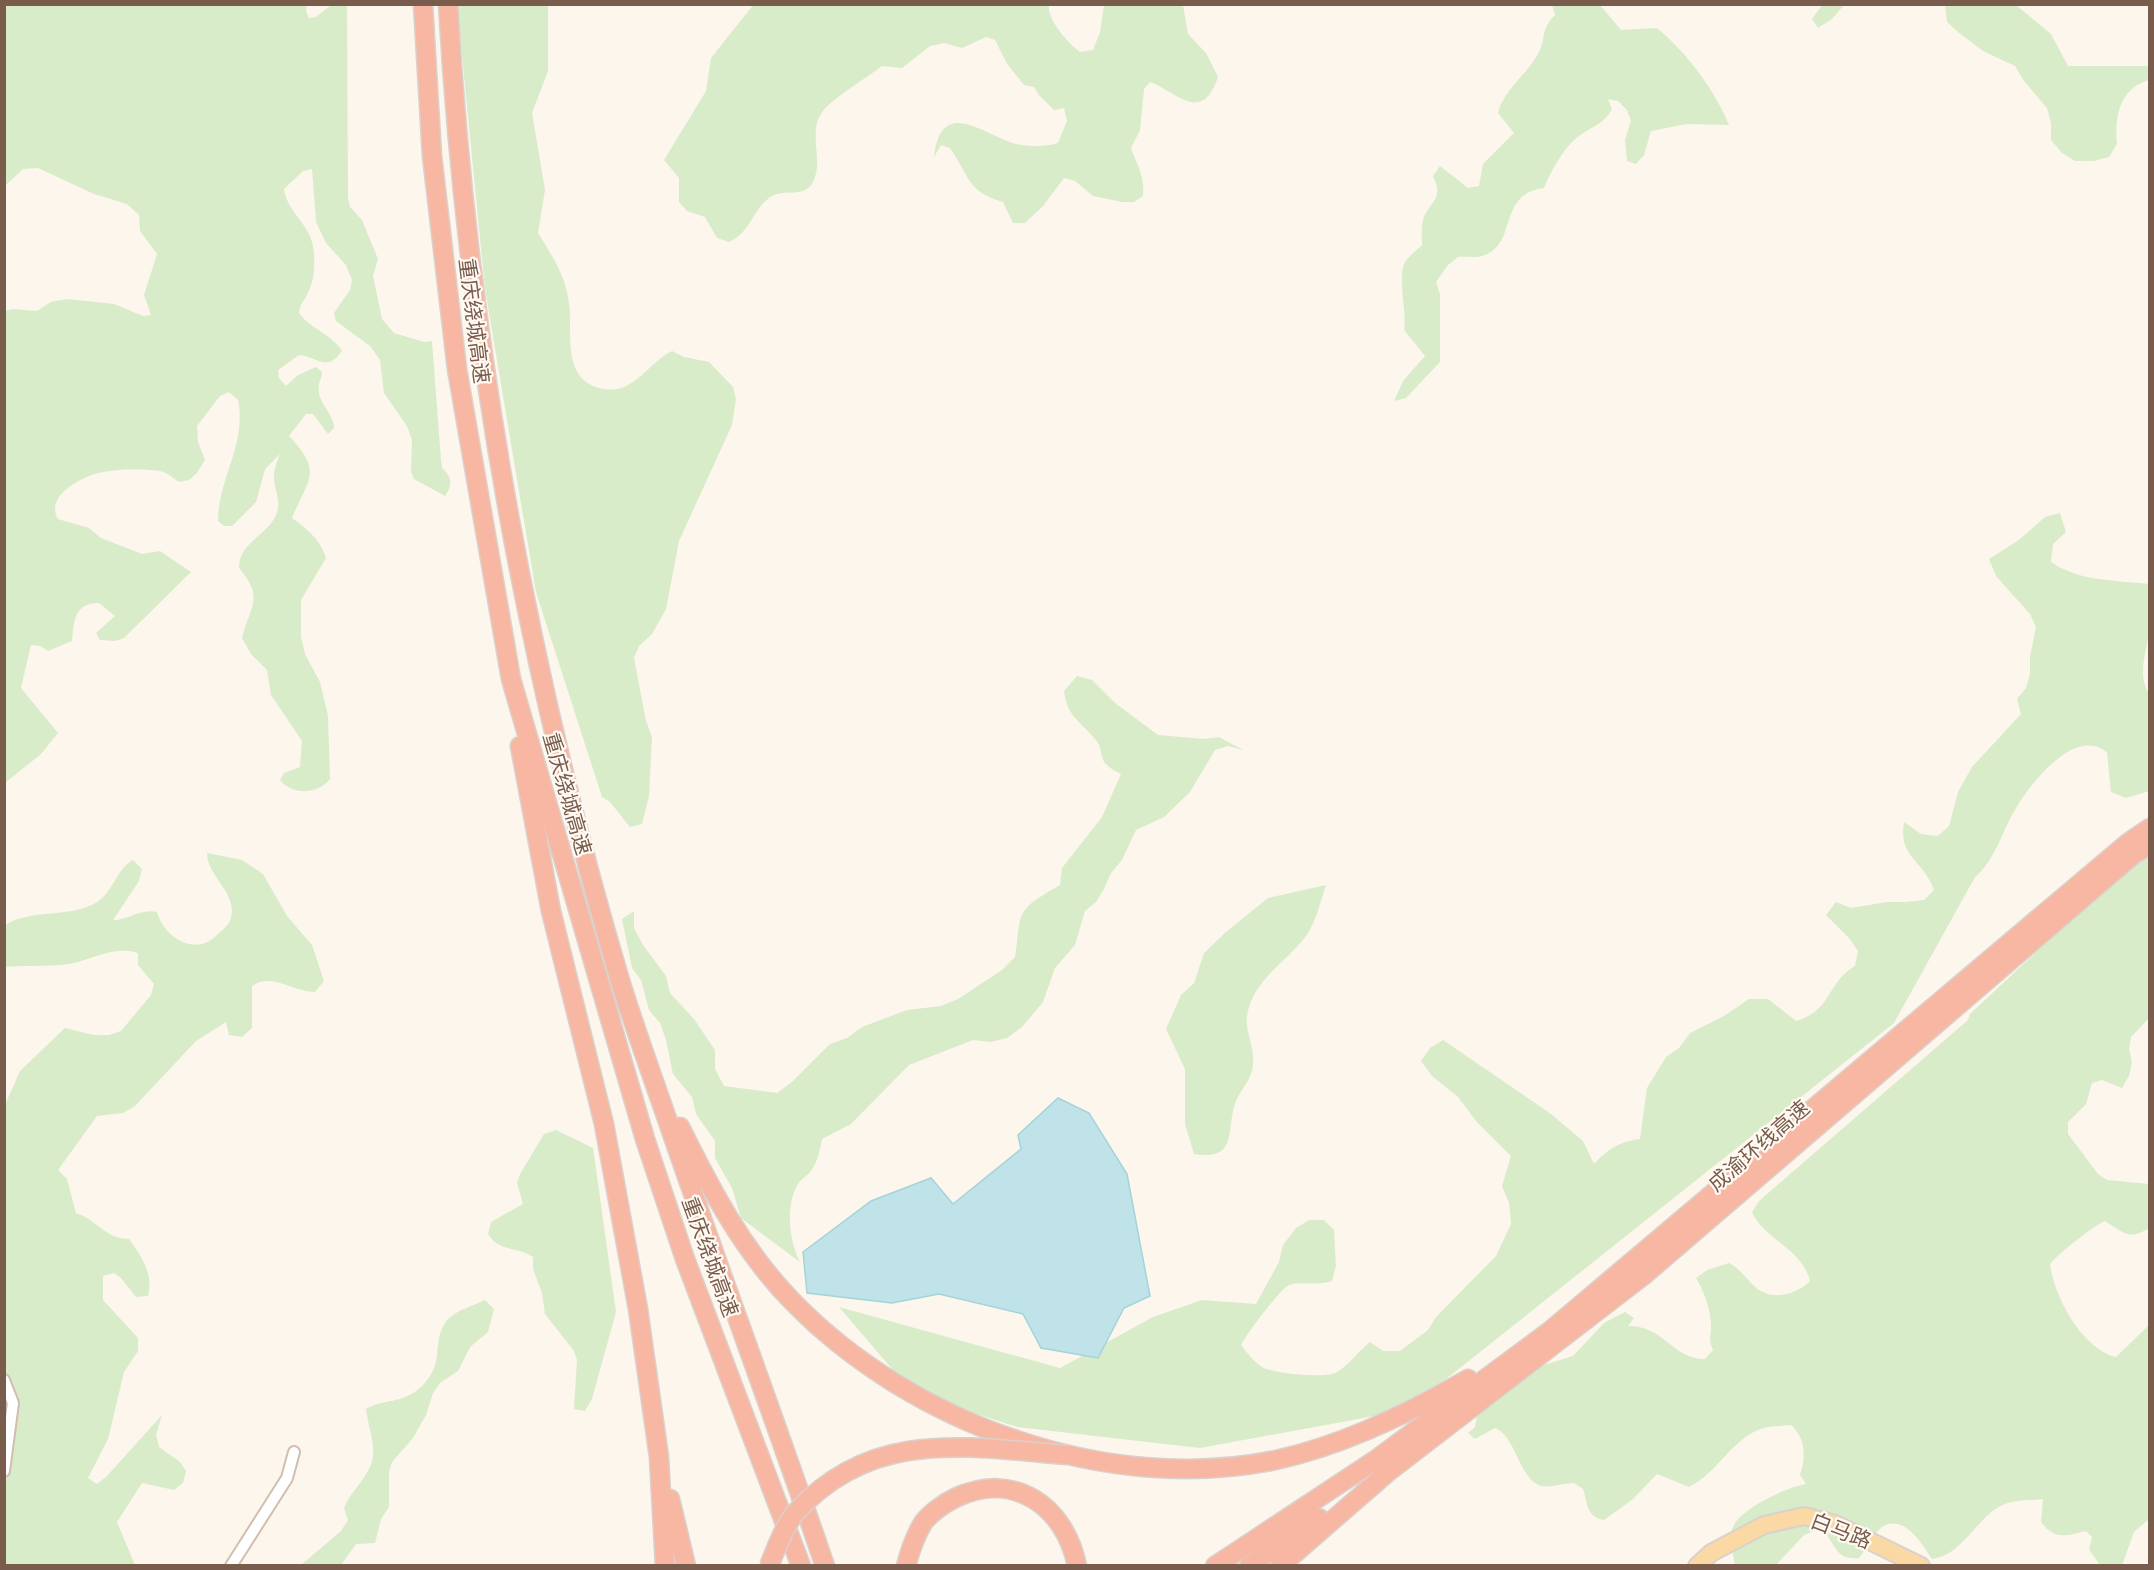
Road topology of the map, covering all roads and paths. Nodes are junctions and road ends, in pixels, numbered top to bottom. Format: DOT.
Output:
graph roads {
  1 [pos="423,4"];
  2 [pos="448,4"];
  3 [pos="511,679"];
  4 [pos="2150,828"];
  5 [pos="2150,843"];
  6 [pos="645,1056"];
  7 [pos="1550,1331"];
  8 [pos="4,1380"];
  9 [pos="294,1452"];
  10 [pos="1067,1455"];
  11 [pos="659,1457"];
  12 [pos="4,1471"];
  13 [pos="1388,1472"];
  14 [pos="818,1545"];
  15 [pos="231,1566"];
  16 [pos="665,1566"];
  17 [pos="686,1566"];
  18 [pos="769,1566"];
  19 [pos="801,1566"];
  20 [pos="825,1566"];
  21 [pos="830,1566"];
  22 [pos="906,1566"];
  23 [pos="1077,1566"];
  24 [pos="1215,1566"];
  25 [pos="1249,1566"];
  26 [pos="1280,1566"];
  27 [pos="1698,1566"];
  28 [pos="1921,1566"];
  1 -- 3 [label="highway, 重庆绕城高速"];
  2 -- 6 [label="highway, 重庆绕城高速"];
  3 -- 11 [label="highway"];
  3 -- 19 [label="highway, 重庆绕城高速"];
  4 -- 7 [label="highway, 成渝环线高速"];
  5 -- 13 [label="highway, 成渝环线高速"];
  6 -- 10 [label="highway, bridge"];
  6 -- 14 [label="highway, 重庆绕城高速"];
  7 -- 10 [label="highway"];
  7 -- 24 [label="highway"];
  8 -- 12 [label="street"];
  9 -- 15 [label="street"];
  10 -- 18 [label="highway, bridge"];
  11 -- 16 [label="highway"];
  11 -- 17 [label="highway"];
  13 -- 25 [label="highway"];
  13 -- 26 [label="highway"];
  14 -- 20 [label="highway, 重庆绕城高速"];
  14 -- 21 [label="highway"];
  22 -- 23 [label="highway"];
  27 -- 28 [label="main road, 白马路"];
}
